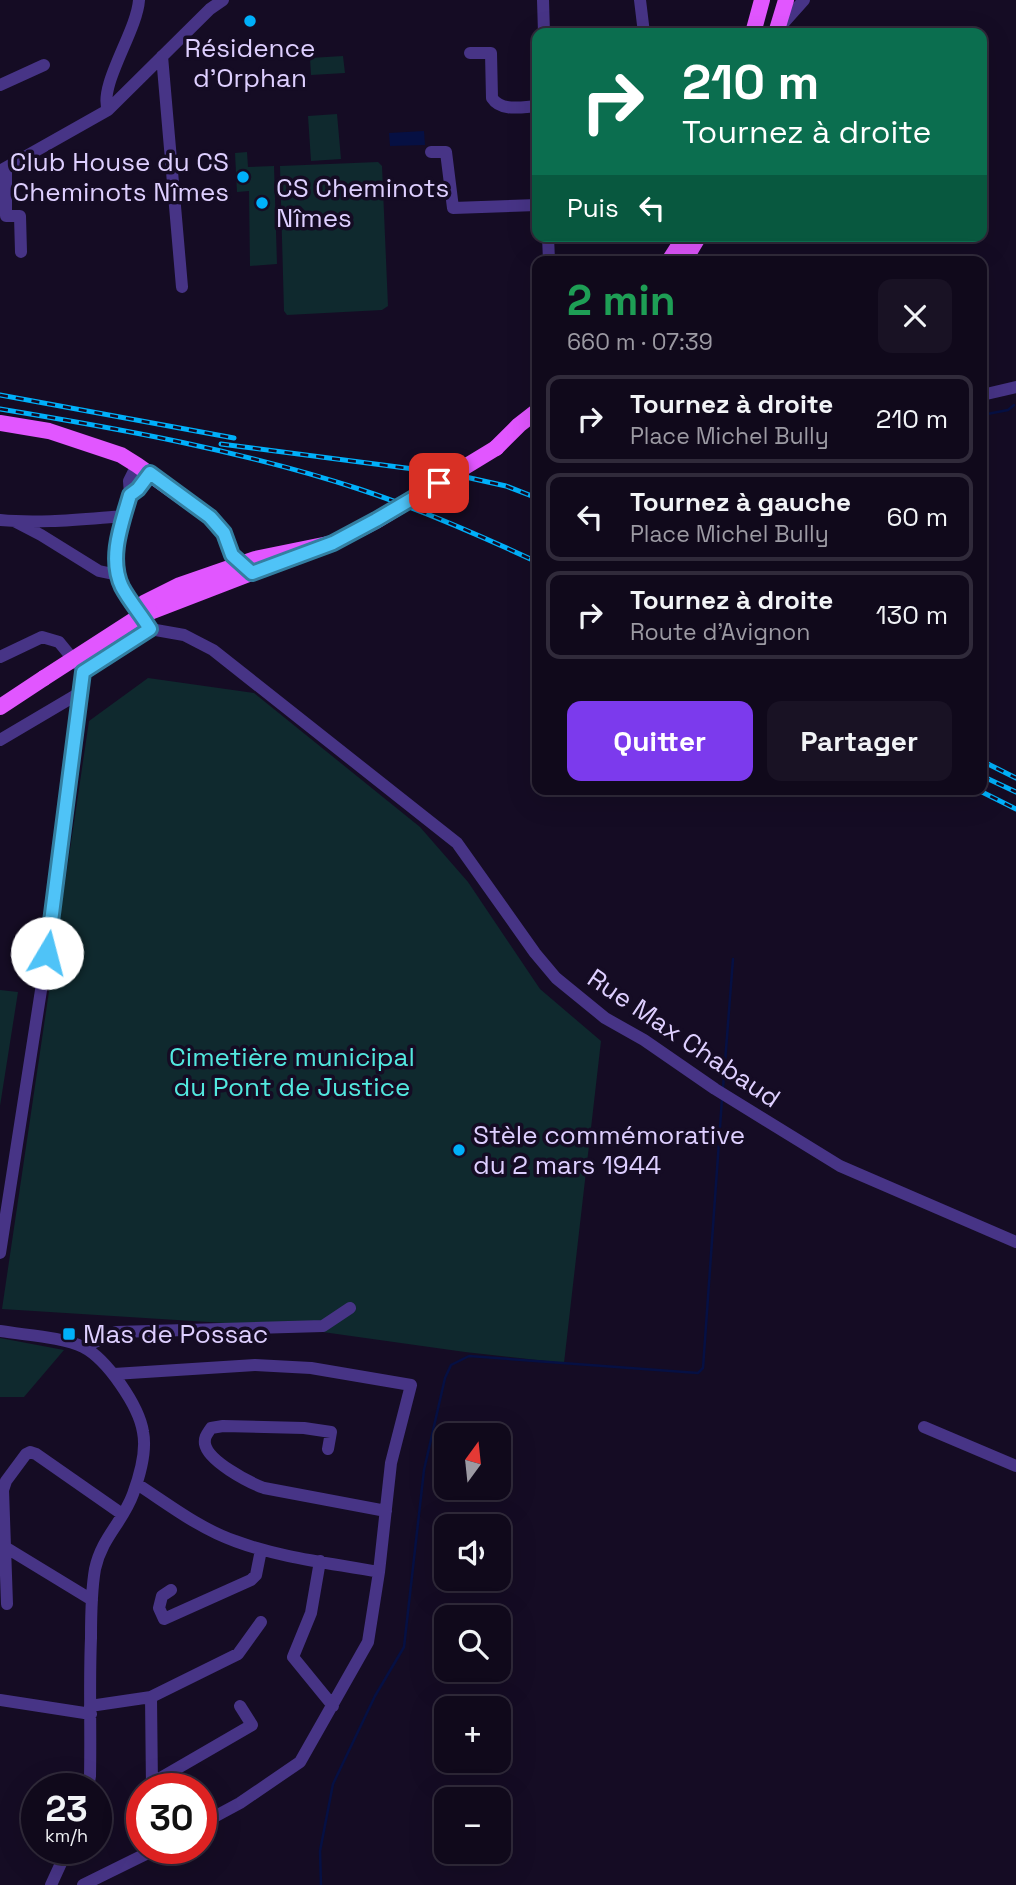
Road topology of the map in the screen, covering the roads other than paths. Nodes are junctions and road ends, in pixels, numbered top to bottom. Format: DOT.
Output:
graph roads {
  1 [pos="139,0"];
  2 [pos="223,0"];
  3 [pos="543,0"];
  4 [pos="640,0"];
  5 [pos="762,0"];
  6 [pos="786,0"];
  7 [pos="804,0"];
  8 [pos="206,4"];
  9 [pos="544,28"];
  10 [pos="643,28"];
  11 [pos="754,28"];
  12 [pos="777,28"];
  13 [pos="780,28"];
  14 [pos="470,53"];
  15 [pos="162,57"];
  16 [pos="44,65"];
  17 [pos="0,85"];
  18 [pos="532,106"];
  19 [pos="107,110"];
  20 [pos="431,152"];
  21 [pos="3,170"];
  22 [pos="532,205"];
  23 [pos="21,252"];
  24 [pos="182,287"];
  25 [pos="1016,387"];
  26 [pos="987,394"];
  27 [pos="532,415"];
  28 [pos="0,423"];
  29 [pos="532,425"];
  30 [pos="496,448"];
  31 [pos="143,469"];
  32 [pos="124,516"];
  33 [pos="0,520"];
  34 [pos="43,521"];
  35 [pos="16,522"];
  36 [pos="41,535"];
  37 [pos="246,568"];
  38 [pos="118,575"];
  39 [pos="150,629"];
  40 [pos="0,657"];
  41 [pos="83,672"];
  42 [pos="41,674"];
  43 [pos="83,691"];
  44 [pos="0,696"];
  45 [pos="0,707"];
  46 [pos="0,740"];
  47 [pos="1016,1242"];
  48 [pos="0,1253"];
  49 [pos="350,1308"];
  50 [pos="0,1331"];
  51 [pos="84,1347"];
  52 [pos="114,1374"];
  53 [pos="924,1427"];
  54 [pos="328,1450"];
  55 [pos="1016,1466"];
  56 [pos="137,1484"];
  57 [pos="386,1511"];
  58 [pos="122,1514"];
  59 [pos="5,1547"];
  60 [pos="261,1550"];
  61 [pos="320,1561"];
  62 [pos="379,1573"];
  63 [pos="171,1590"];
  64 [pos="92,1600"];
  65 [pos="7,1604"];
  66 [pos="261,1622"];
  67 [pos="151,1697"];
  68 [pos="0,1700"];
  69 [pos="240,1706"];
  70 [pos="333,1706"];
  71 [pos="90,1710"];
  72 [pos="90,1773"];
  73 [pos="152,1773"];
  74 [pos="173,1773"];
  75 [pos="217,1815"];
  76 [pos="61,1864"];
  77 [pos="126,1864"];
  78 [pos="51,1885"];
  79 [pos="83,1885"];
  1 -- 19 [label="street"];
  2 -- 8 [label="street"];
  3 -- 9 [label="street"];
  4 -- 10 [label="street"];
  5 -- 11 [label="main road"];
  6 -- 12 [label="main road"];
  7 -- 13 [label="street"];
  8 -- 15 [label="street"];
  14 -- 18 [label="street"];
  15 -- 19 [label="street"];
  15 -- 24 [label="street"];
  16 -- 17 [label="street"];
  19 -- 21 [label="street"];
  20 -- 22 [label="street"];
  21 -- 23 [label="street"];
  25 -- 26 [label="street"];
  27 -- 30 [label="main road"];
  28 -- 31 [label="main road"];
  29 -- 30 [label="main road"];
  30 -- 37 [label="main road, bridge"];
  31 -- 32 [label="street"];
  31 -- 37 [label="main road"];
  32 -- 34 [label="street"];
  32 -- 38 [label="street"];
  33 -- 35 [label="street"];
  34 -- 35 [label="street"];
  34 -- 36 [label="street"];
  35 -- 36 [label="street"];
  36 -- 38 [label="street"];
  37 -- 42 [label="main road"];
  38 -- 39 [label="street"];
  39 -- 41 [label="street"];
  39 -- 47 [label="street, Rue Max Chabaud"];
  40 -- 41 [label="street"];
  41 -- 43 [label="street"];
  42 -- 44 [label="main road"];
  42 -- 45 [label="main road"];
  43 -- 46 [label="street"];
  43 -- 48 [label="street"];
  49 -- 51 [label="street"];
  50 -- 51 [label="street"];
  51 -- 52 [label="street"];
  52 -- 56 [label="street"];
  52 -- 57 [label="street"];
  53 -- 55 [label="street"];
  54 -- 57 [label="street"];
  56 -- 58 [label="street"];
  56 -- 60 [label="street"];
  57 -- 62 [label="street"];
  58 -- 59 [label="street"];
  58 -- 64 [label="street"];
  59 -- 64 [label="street"];
  59 -- 65 [label="street"];
  60 -- 61 [label="street"];
  60 -- 63 [label="street"];
  61 -- 62 [label="street"];
  61 -- 70 [label="street"];
  62 -- 70 [label="street"];
  64 -- 71 [label="street"];
  66 -- 67 [label="street"];
  67 -- 71 [label="street"];
  67 -- 73 [label="street"];
  68 -- 71 [label="street"];
  69 -- 74 [label="street"];
  70 -- 75 [label="street"];
  71 -- 72 [label="street"];
  76 -- 78 [label="street"];
  77 -- 79 [label="street"];
}
